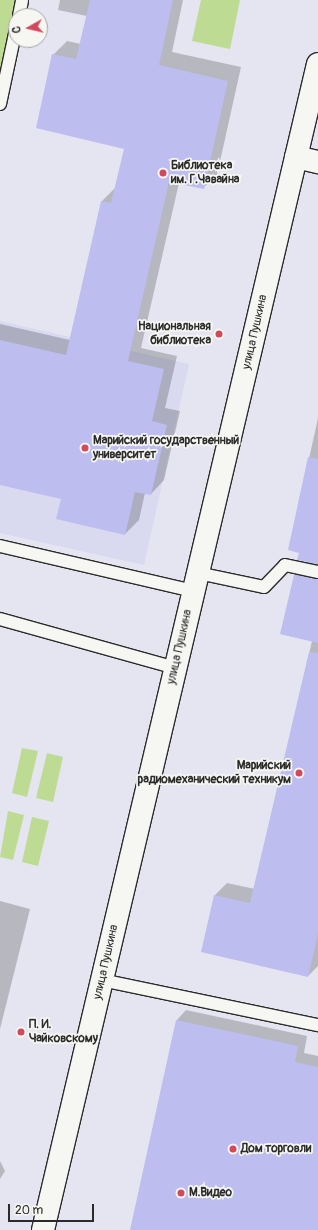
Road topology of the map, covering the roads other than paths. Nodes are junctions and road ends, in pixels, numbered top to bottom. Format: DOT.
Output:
graph roads {
  1 [pos="12,48"];
  2 [pos="318,64"];
  3 [pos="0,104"];
  4 [pos="296,157"];
  5 [pos="318,162"];
  6 [pos="0,546"];
  7 [pos="318,572"];
  8 [pos="196,582"];
  9 [pos="0,619"];
  10 [pos="175,668"];
  11 [pos="102,980"];
  12 [pos="318,1025"];
  13 [pos="43,1230"];
  1 -- 3 [label="lane"];
  2 -- 4 [label="street, улица Пушкина"];
  4 -- 5 [label="street"];
  4 -- 8 [label="street, улица Пушкина"];
  6 -- 8 [label="lane"];
  7 -- 8 [label="lane"];
  8 -- 10 [label="street, улица Пушкина"];
  9 -- 10 [label="lane"];
  10 -- 11 [label="street, улица Пушкина"];
  11 -- 12 [label="lane"];
  11 -- 13 [label="street, улица Пушкина"];
}
